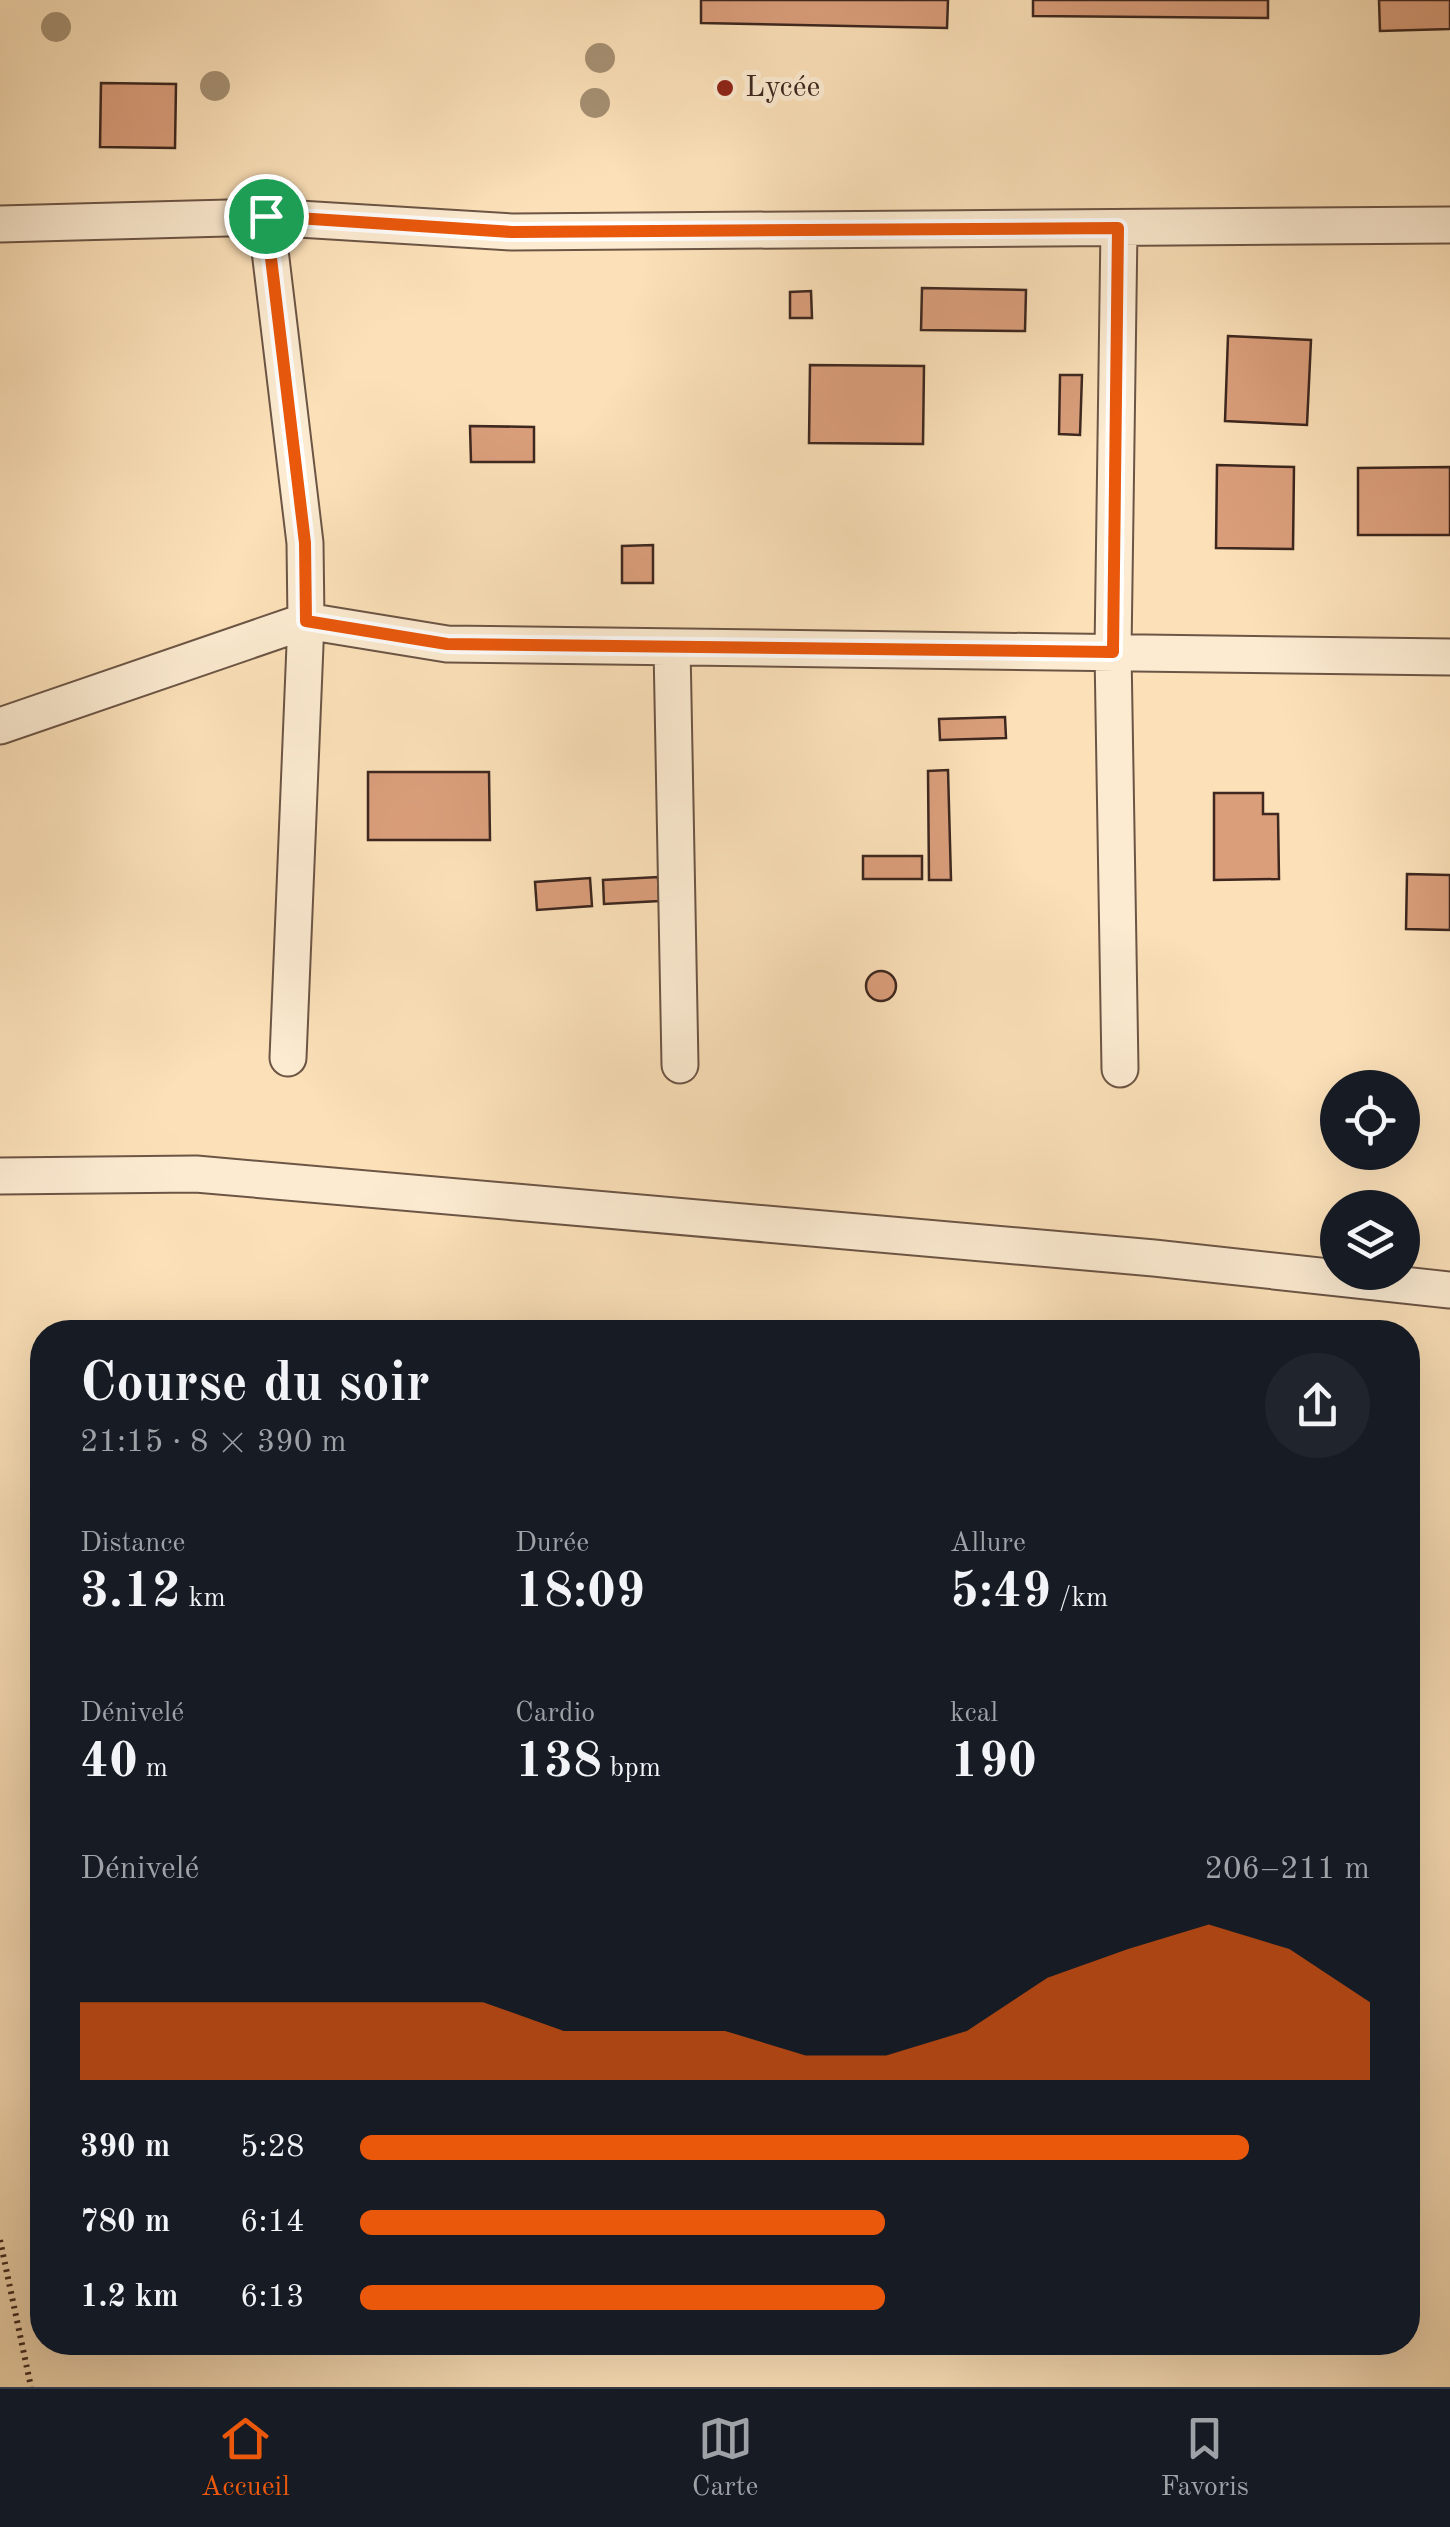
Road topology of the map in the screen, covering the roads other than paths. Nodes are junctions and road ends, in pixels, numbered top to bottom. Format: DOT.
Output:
graph roads {
  1 [pos="266,216"];
  2 [pos="0,224"];
  3 [pos="1450,225"];
  4 [pos="1118,228"];
  5 [pos="306,621"];
  6 [pos="672,647"];
  7 [pos="1113,652"];
  8 [pos="1450,657"];
  9 [pos="0,726"];
  10 [pos="288,1058"];
  11 [pos="680,1065"];
  12 [pos="1120,1069"];
  13 [pos="0,1176"];
  14 [pos="1450,1290"];
  1 -- 2 [label="street"];
  1 -- 4 [label="street"];
  1 -- 5 [label="street"];
  3 -- 4 [label="street"];
  4 -- 7 [label="street"];
  5 -- 6 [label="street"];
  5 -- 9 [label="street"];
  5 -- 10 [label="street"];
  6 -- 7 [label="street"];
  6 -- 11 [label="street"];
  7 -- 8 [label="street"];
  7 -- 12 [label="street"];
  13 -- 14 [label="street"];
}
